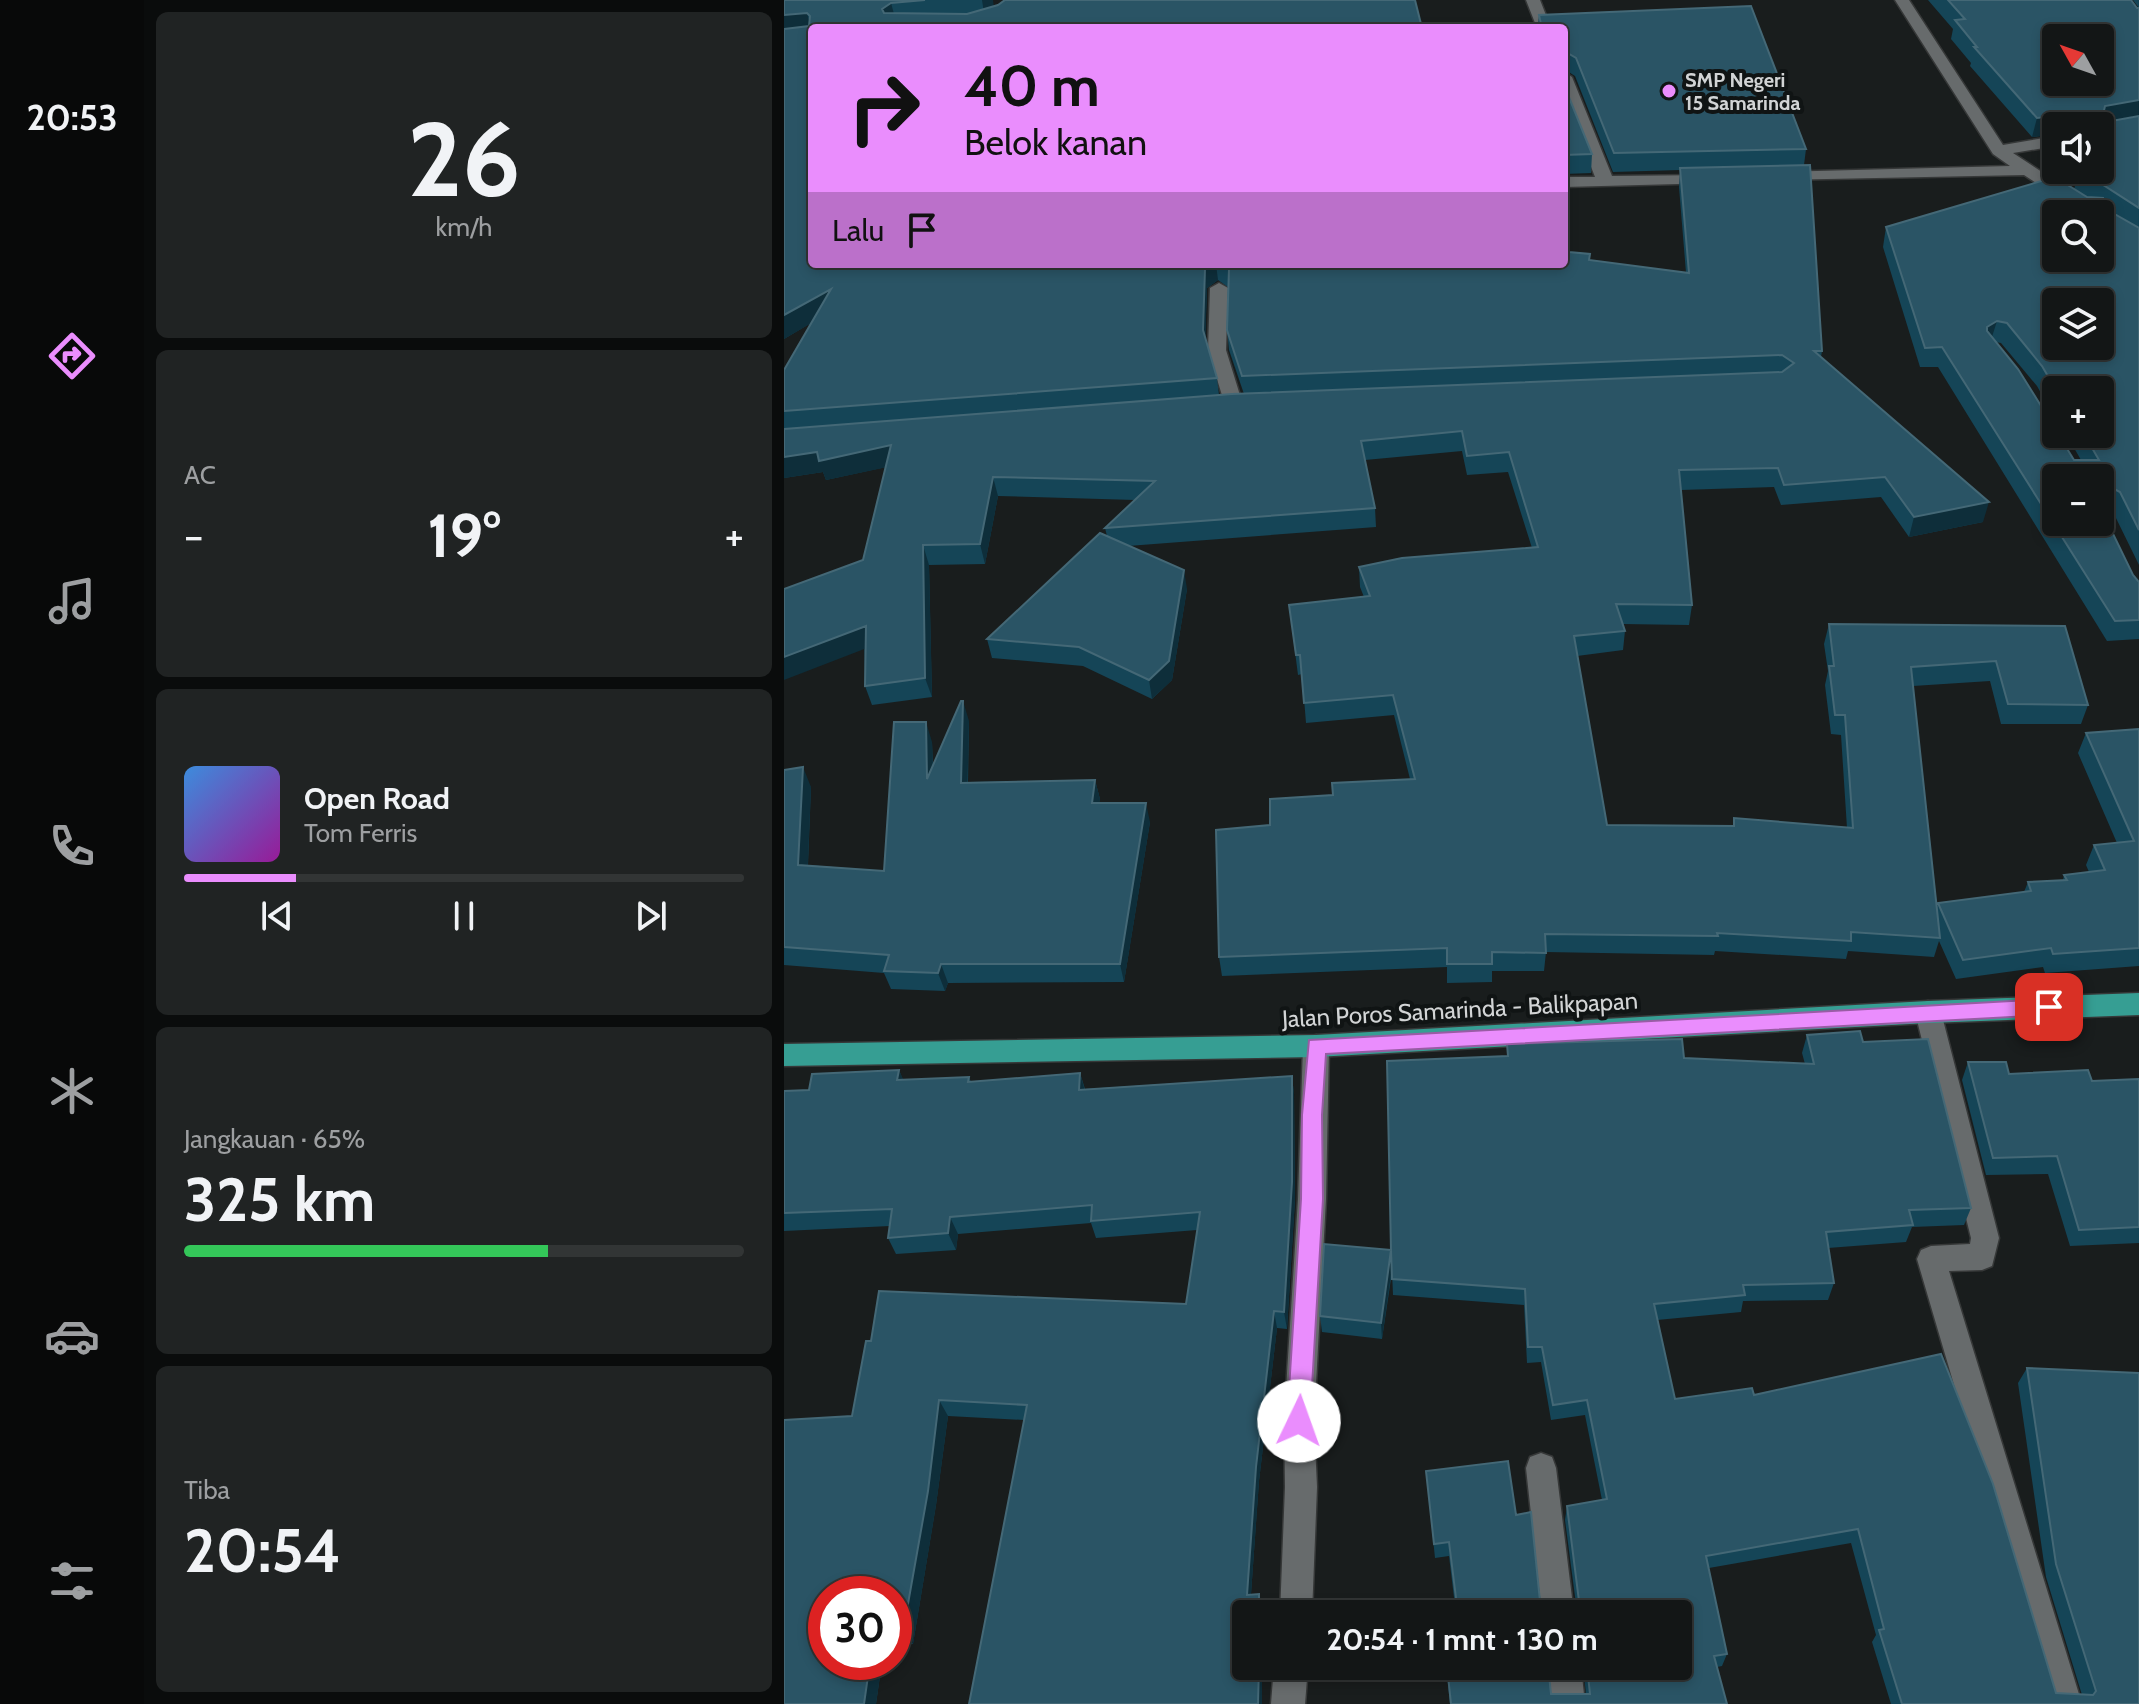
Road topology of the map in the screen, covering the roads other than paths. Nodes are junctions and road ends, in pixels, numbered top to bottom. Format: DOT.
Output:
graph roads {
  1 [pos="1533,0"];
  2 [pos="1902,0"];
  3 [pos="1542,24"];
  4 [pos="1568,87"];
  5 [pos="2042,143"];
  6 [pos="1999,151"];
  7 [pos="2024,170"];
  8 [pos="1761,178"];
  9 [pos="1730,179"];
  10 [pos="1568,182"];
  11 [pos="1606,183"];
  12 [pos="2072,200"];
  13 [pos="1219,288"];
  14 [pos="1234,405"];
  15 [pos="2139,1004"];
  16 [pos="1928,1012"];
  17 [pos="1316,1046"];
  18 [pos="784,1055"];
  19 [pos="1541,1468"];
  20 [pos="1297,1600"];
  21 [pos="1556,1600"];
  22 [pos="1290,1680"];
  23 [pos="1565,1680"];
  24 [pos="1288,1704"];
  25 [pos="1568,1704"];
  26 [pos="2065,1704"];
  1 -- 3 [label="street"];
  2 -- 6 [label="street"];
  4 -- 11 [label="street"];
  5 -- 6 [label="street"];
  6 -- 7 [label="street"];
  7 -- 8 [label="street"];
  7 -- 12 [label="street"];
  9 -- 11 [label="street"];
  10 -- 11 [label="street"];
  13 -- 14 [label="street"];
  15 -- 16 [label="highway, Jalan Poros Samarinda - Balikpapan"];
  16 -- 17 [label="highway, Jalan Poros Samarinda - Balikpapan"];
  16 -- 26 [label="street"];
  17 -- 18 [label="highway, Jalan Poros Samarinda - Balikpapan"];
  17 -- 20 [label="street"];
  19 -- 21 [label="street"];
  22 -- 24 [label="street"];
  23 -- 25 [label="street"];
}
